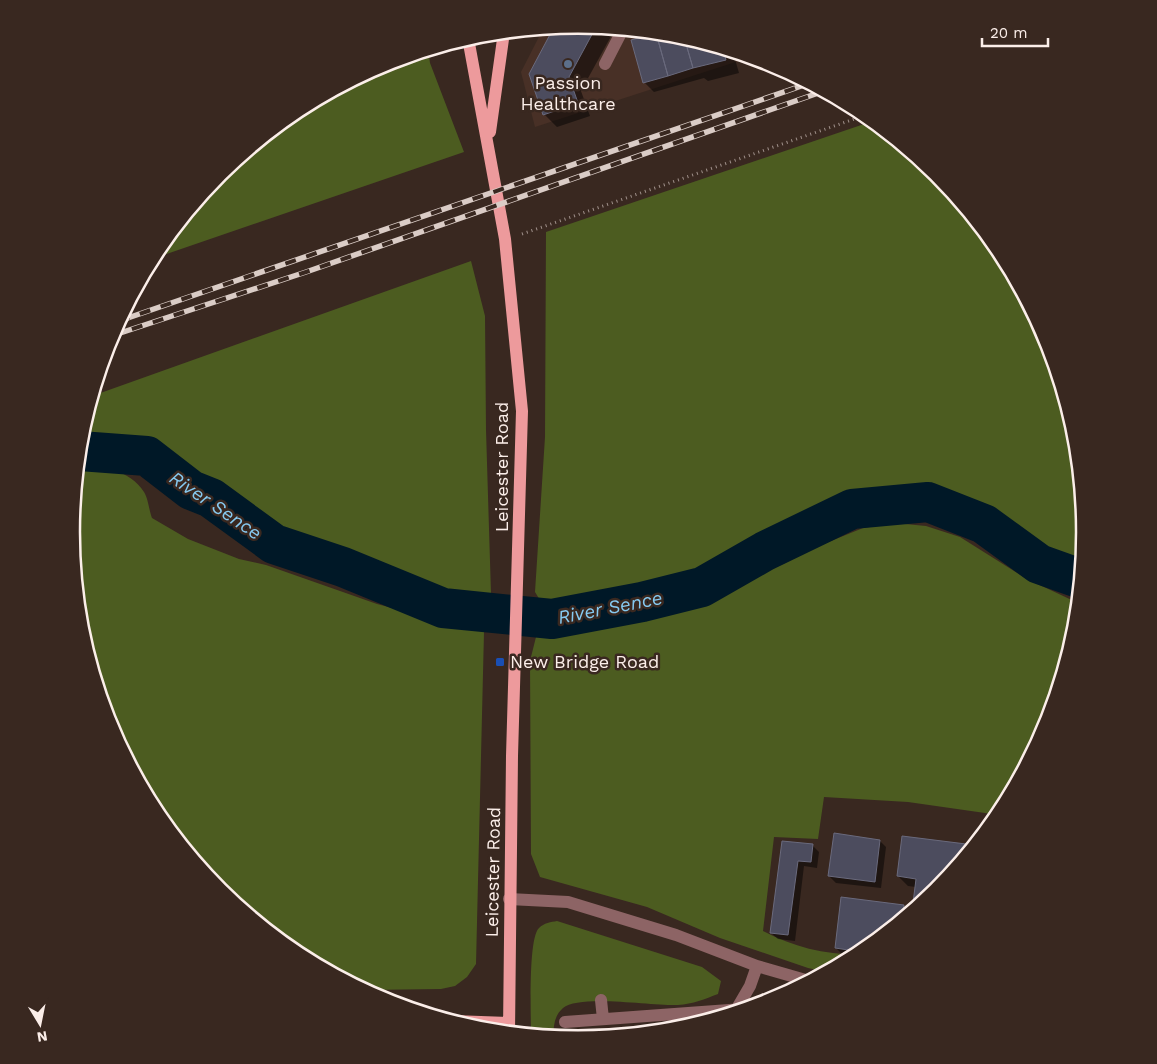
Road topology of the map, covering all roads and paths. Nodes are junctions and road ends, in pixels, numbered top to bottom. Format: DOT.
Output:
graph roads {
  1 [pos="619,36"];
  2 [pos="503,40"];
  3 [pos="469,46"];
  4 [pos="604,64"];
  5 [pos="857,119"];
  6 [pos="488,145"];
  7 [pos="505,240"];
  8 [pos="509,899"];
  9 [pos="757,966"];
  10 [pos="800,978"];
  11 [pos="601,1000"];
  12 [pos="743,1002"];
  13 [pos="715,1011"];
  14 [pos="603,1019"];
  15 [pos="565,1022"];
  16 [pos="509,1025"];
  1 -- 4 [label="street"];
  2 -- 6 [label="main road, Leicester Road"];
  3 -- 6 [label="main road, Leicester Road"];
  5 -- 7 [label="path"];
  6 -- 7 [label="main road, Leicester Road"];
  7 -- 8 [label="main road, Leicester Road"];
  8 -- 9 [label="street"];
  8 -- 16 [label="main road, Leicester Road"];
  9 -- 10 [label="street"];
  9 -- 12 [label="street"];
  11 -- 14 [label="street"];
  13 -- 14 [label="street"];
  14 -- 15 [label="street"];
}
